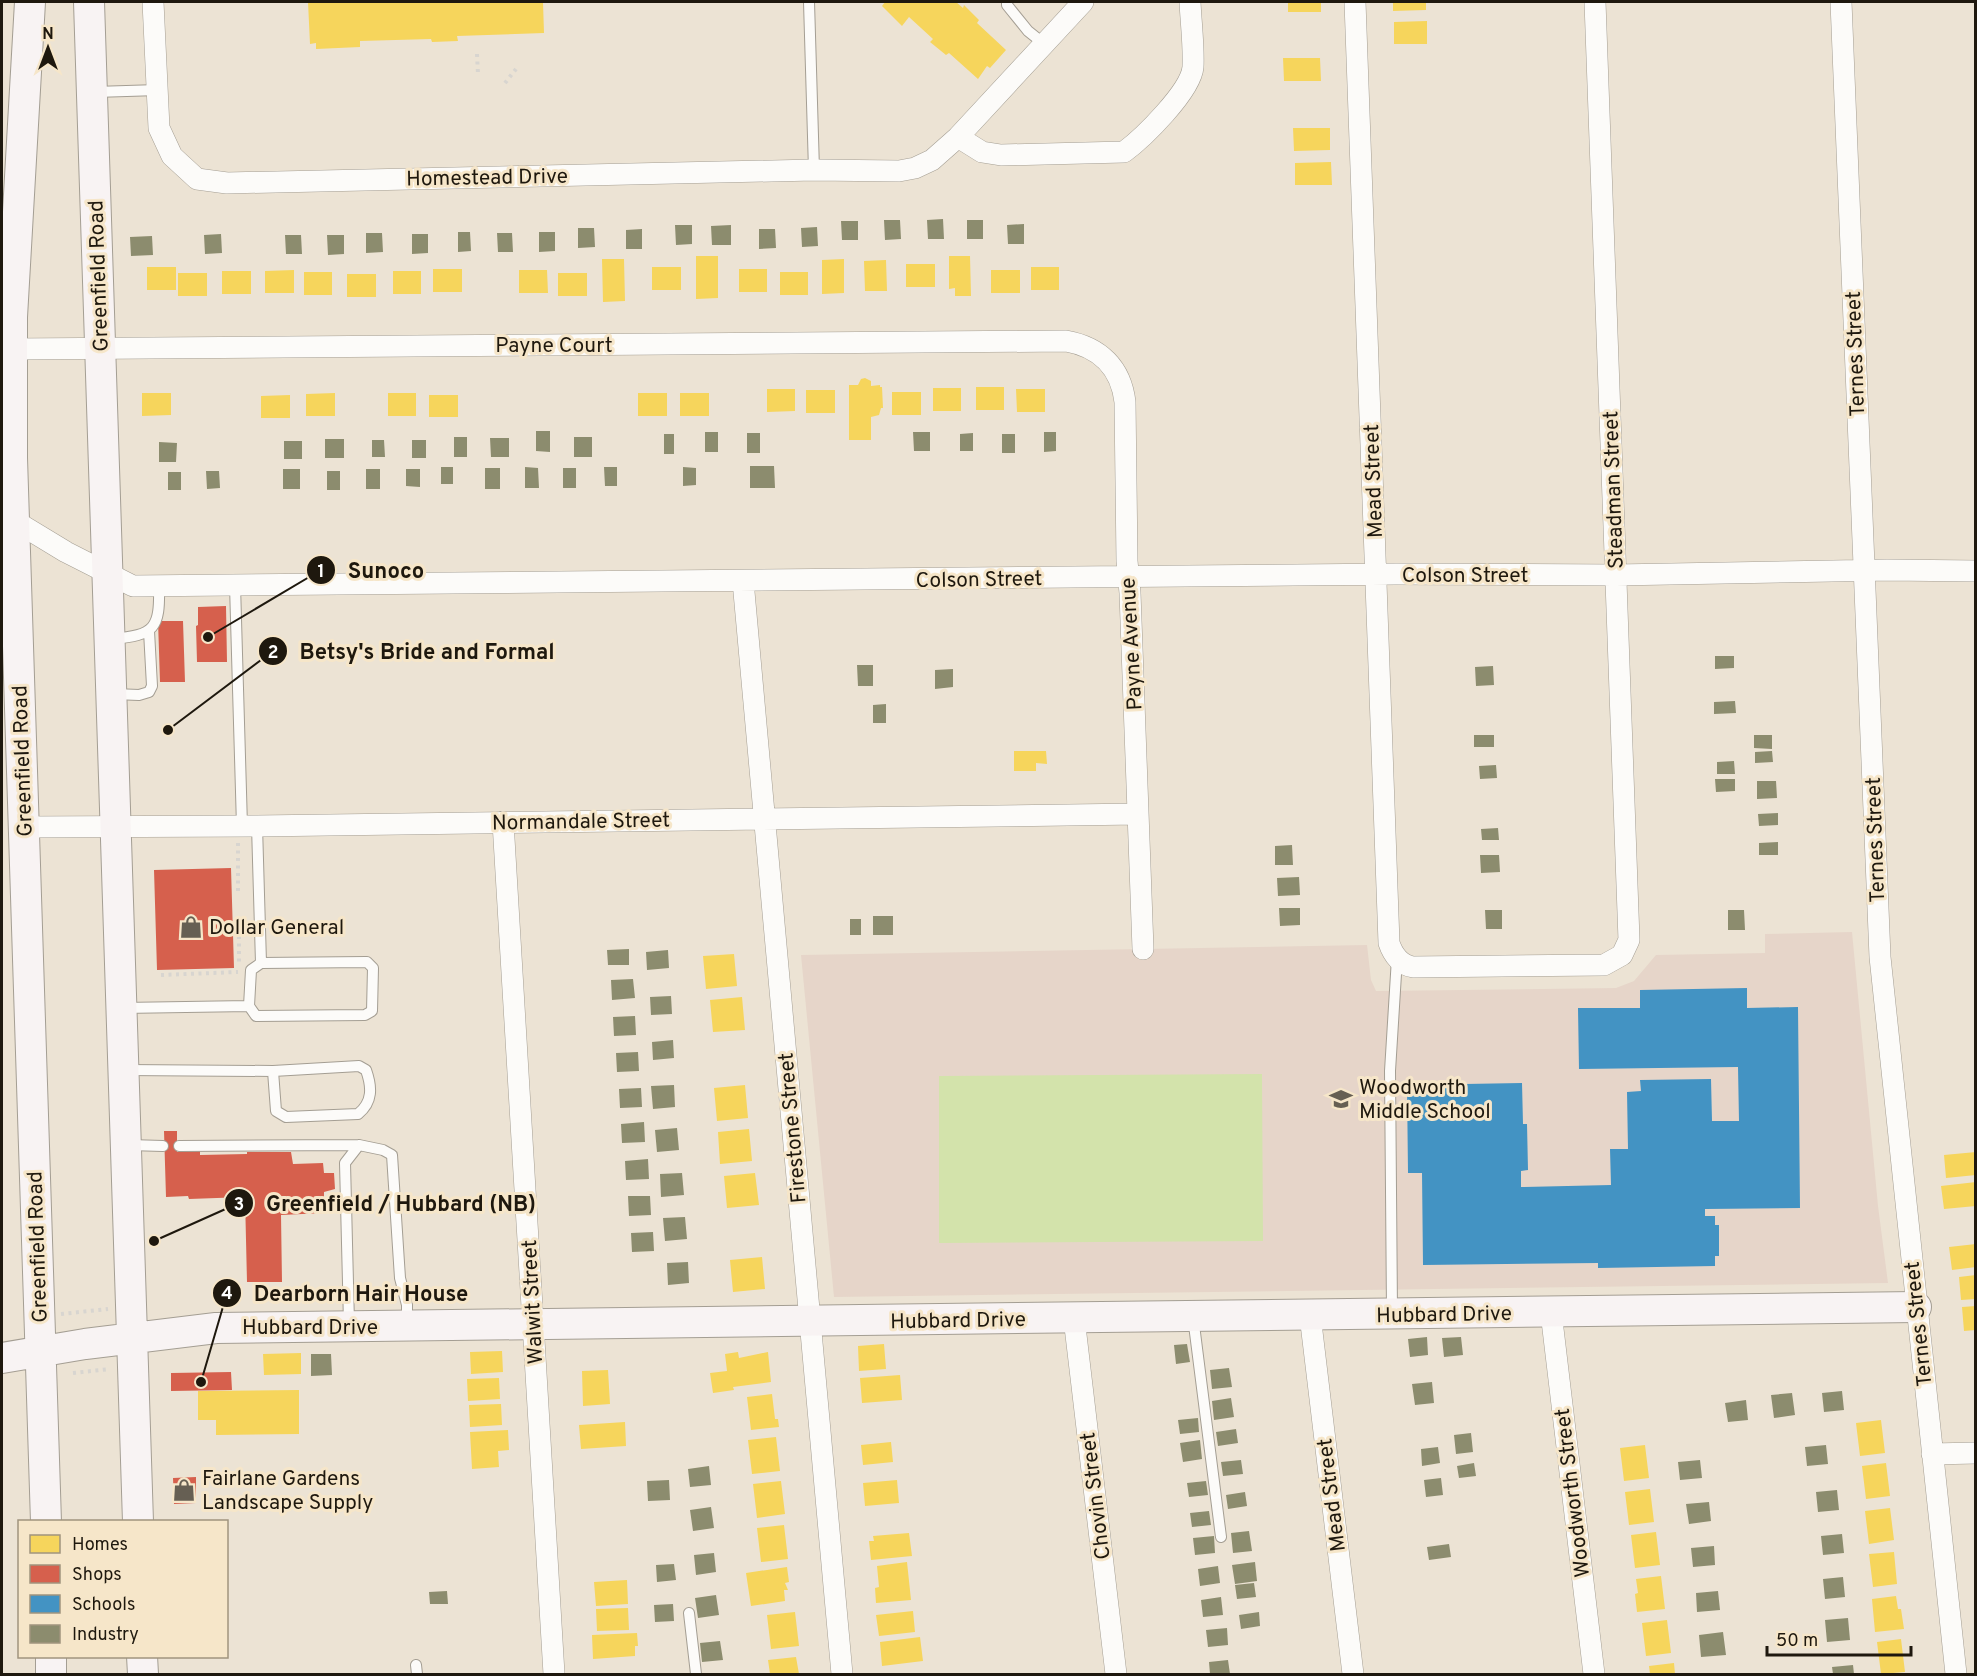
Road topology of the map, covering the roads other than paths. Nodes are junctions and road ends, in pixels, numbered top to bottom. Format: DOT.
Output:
graph roads {
  1 [pos="30,2"];
  2 [pos="89,2"];
  3 [pos="153,2"];
  4 [pos="809,2"];
  5 [pos="1006,2"];
  6 [pos="1083,2"];
  7 [pos="1190,2"];
  8 [pos="1355,2"];
  9 [pos="1595,2"];
  10 [pos="1841,2"];
  11 [pos="1043,43"];
  12 [pos="158,90"];
  13 [pos="92,92"];
  14 [pos="958,137"];
  15 [pos="814,170"];
  16 [pos="100,348"];
  17 [pos="12,350"];
  18 [pos="1094,350"];
  19 [pos="8,517"];
  20 [pos="1976,571"];
  21 [pos="1864,572"];
  22 [pos="107,574"];
  23 [pos="1376,574"];
  24 [pos="1616,575"];
  25 [pos="1128,577"];
  26 [pos="743,582"];
  27 [pos="235,585"];
  28 [pos="159,586"];
  29 [pos="149,631"];
  30 [pos="109,639"];
  31 [pos="111,694"];
  32 [pos="1138,814"];
  33 [pos="764,819"];
  34 [pos="503,822"];
  35 [pos="24,827"];
  36 [pos="116,827"];
  37 [pos="246,831"];
  38 [pos="1143,949"];
  39 [pos="1397,958"];
  40 [pos="261,963"];
  41 [pos="249,1006"];
  42 [pos="122,1008"];
  43 [pos="123,1070"];
  44 [pos="273,1071"];
  45 [pos="358,1144"];
  46 [pos="126,1145"];
  47 [pos="163,1146"];
  48 [pos="179,1146"];
  49 [pos="1916,1307"];
  50 [pos="1551,1312"];
  51 [pos="1392,1314"];
  52 [pos="1310,1315"];
  53 [pos="1193,1317"];
  54 [pos="1074,1318"];
  55 [pos="810,1322"];
  56 [pos="534,1325"];
  57 [pos="406,1326"];
  58 [pos="349,1327"];
  59 [pos="132,1338"];
  60 [pos="41,1352"];
  61 [pos="2,1358"];
  62 [pos="1976,1453"];
  63 [pos="1932,1454"];
  64 [pos="46,1520"];
  65 [pos="138,1520"];
  66 [pos="1221,1537"];
  67 [pos="689,1613"];
  68 [pos="51,1658"];
  69 [pos="142,1658"];
  70 [pos="51,1674"];
  71 [pos="143,1674"];
  72 [pos="554,1674"];
  73 [pos="696,1674"];
  74 [pos="842,1674"];
  75 [pos="1116,1674"];
  76 [pos="1353,1674"];
  77 [pos="1594,1674"];
  78 [pos="1956,1674"];
  1 -- 17 [label="main road, Greenfield Road"];
  2 -- 13 [label="main road, Greenfield Road"];
  3 -- 12 [label="street, Homestead Drive"];
  4 -- 15 [label="lane"];
  5 -- 11 [label="lane"];
  6 -- 11 [label="street, Homestead Drive"];
  7 -- 14 [label="street"];
  8 -- 23 [label="street, Mead Street"];
  9 -- 24 [label="street, Steadman Street"];
  10 -- 21 [label="street, Ternes Street"];
  11 -- 14 [label="street, Homestead Drive"];
  12 -- 13 [label="lane"];
  12 -- 15 [label="street, Homestead Drive"];
  13 -- 16 [label="main road, Greenfield Road"];
  14 -- 15 [label="street, Homestead Drive"];
  16 -- 17 [label="street, Payne Court"];
  16 -- 18 [label="street, Payne Court"];
  16 -- 22 [label="main road, Greenfield Road"];
  17 -- 19 [label="main road, Greenfield Road"];
  18 -- 25 [label="street, Payne Avenue"];
  19 -- 22 [label="street, Colson Street"];
  19 -- 35 [label="main road, Greenfield Road"];
  20 -- 21 [label="street, Colson Street"];
  21 -- 24 [label="street, Colson Street"];
  21 -- 49 [label="street, Ternes Street"];
  22 -- 28 [label="street, Colson Street"];
  22 -- 30 [label="main road, Greenfield Road"];
  23 -- 24 [label="street, Colson Street"];
  23 -- 25 [label="street, Colson Street"];
  23 -- 39 [label="street, Mead Street"];
  24 -- 39 [label="street, Steadman Street"];
  25 -- 26 [label="street, Colson Street"];
  25 -- 32 [label="street, Payne Avenue"];
  26 -- 27 [label="street, Colson Street"];
  26 -- 33 [label="street, Firestone Street"];
  27 -- 28 [label="street, Colson Street"];
  27 -- 37 [label="lane"];
  28 -- 29 [label="lane"];
  29 -- 30 [label="lane"];
  29 -- 31 [label="lane"];
  30 -- 31 [label="main road, Greenfield Road"];
  31 -- 36 [label="main road, Greenfield Road"];
  32 -- 33 [label="street, Normandale Street"];
  32 -- 38 [label="street, Payne Avenue"];
  33 -- 34 [label="street, Normandale Street"];
  33 -- 55 [label="street, Firestone Street"];
  34 -- 37 [label="street, Normandale Street"];
  34 -- 56 [label="street, Walwit Street"];
  35 -- 36 [label="street, Normandale Street"];
  35 -- 60 [label="main road, Greenfield Road"];
  36 -- 37 [label="street, Normandale Street"];
  36 -- 42 [label="main road, Greenfield Road"];
  37 -- 40 [label="lane"];
  39 -- 51 [label="lane"];
  40 -- 41 [label="lane"];
  40 -- 41 [label="lane"];
  41 -- 42 [label="lane"];
  42 -- 43 [label="main road, Greenfield Road"];
  43 -- 44 [label="lane"];
  43 -- 46 [label="main road, Greenfield Road"];
  44 -- 44 [label="lane"];
  45 -- 48 [label="lane"];
  45 -- 57 [label="lane"];
  45 -- 58 [label="lane"];
  46 -- 47 [label="lane"];
  46 -- 59 [label="main road, Greenfield Road"];
  49 -- 50 [label="main road, Hubbard Drive"];
  49 -- 63 [label="street, Ternes Street"];
  50 -- 51 [label="main road, Hubbard Drive"];
  50 -- 77 [label="street, Woodworth Street"];
  51 -- 52 [label="main road, Hubbard Drive"];
  52 -- 53 [label="main road, Hubbard Drive"];
  52 -- 76 [label="street, Mead Street"];
  53 -- 54 [label="main road, Hubbard Drive"];
  53 -- 66 [label="lane"];
  54 -- 55 [label="main road, Hubbard Drive"];
  54 -- 75 [label="street, Chovin Street"];
  55 -- 56 [label="main road, Hubbard Drive"];
  55 -- 74 [label="street, Firestone Street"];
  56 -- 57 [label="main road, Hubbard Drive"];
  56 -- 72 [label="street, Walwit Street"];
  57 -- 58 [label="main road, Hubbard Drive"];
  58 -- 59 [label="main road, Hubbard Drive"];
  59 -- 60 [label="main road, Hubbard Drive"];
  59 -- 65 [label="main road, Greenfield Road"];
  60 -- 61 [label="main road, Hubbard Drive"];
  60 -- 64 [label="main road, Greenfield Road"];
  62 -- 63 [label="street"];
  63 -- 78 [label="street, Ternes Street"];
  67 -- 73 [label="lane"];
  68 -- 70 [label="main road"];
  69 -- 71 [label="main road"];
}
